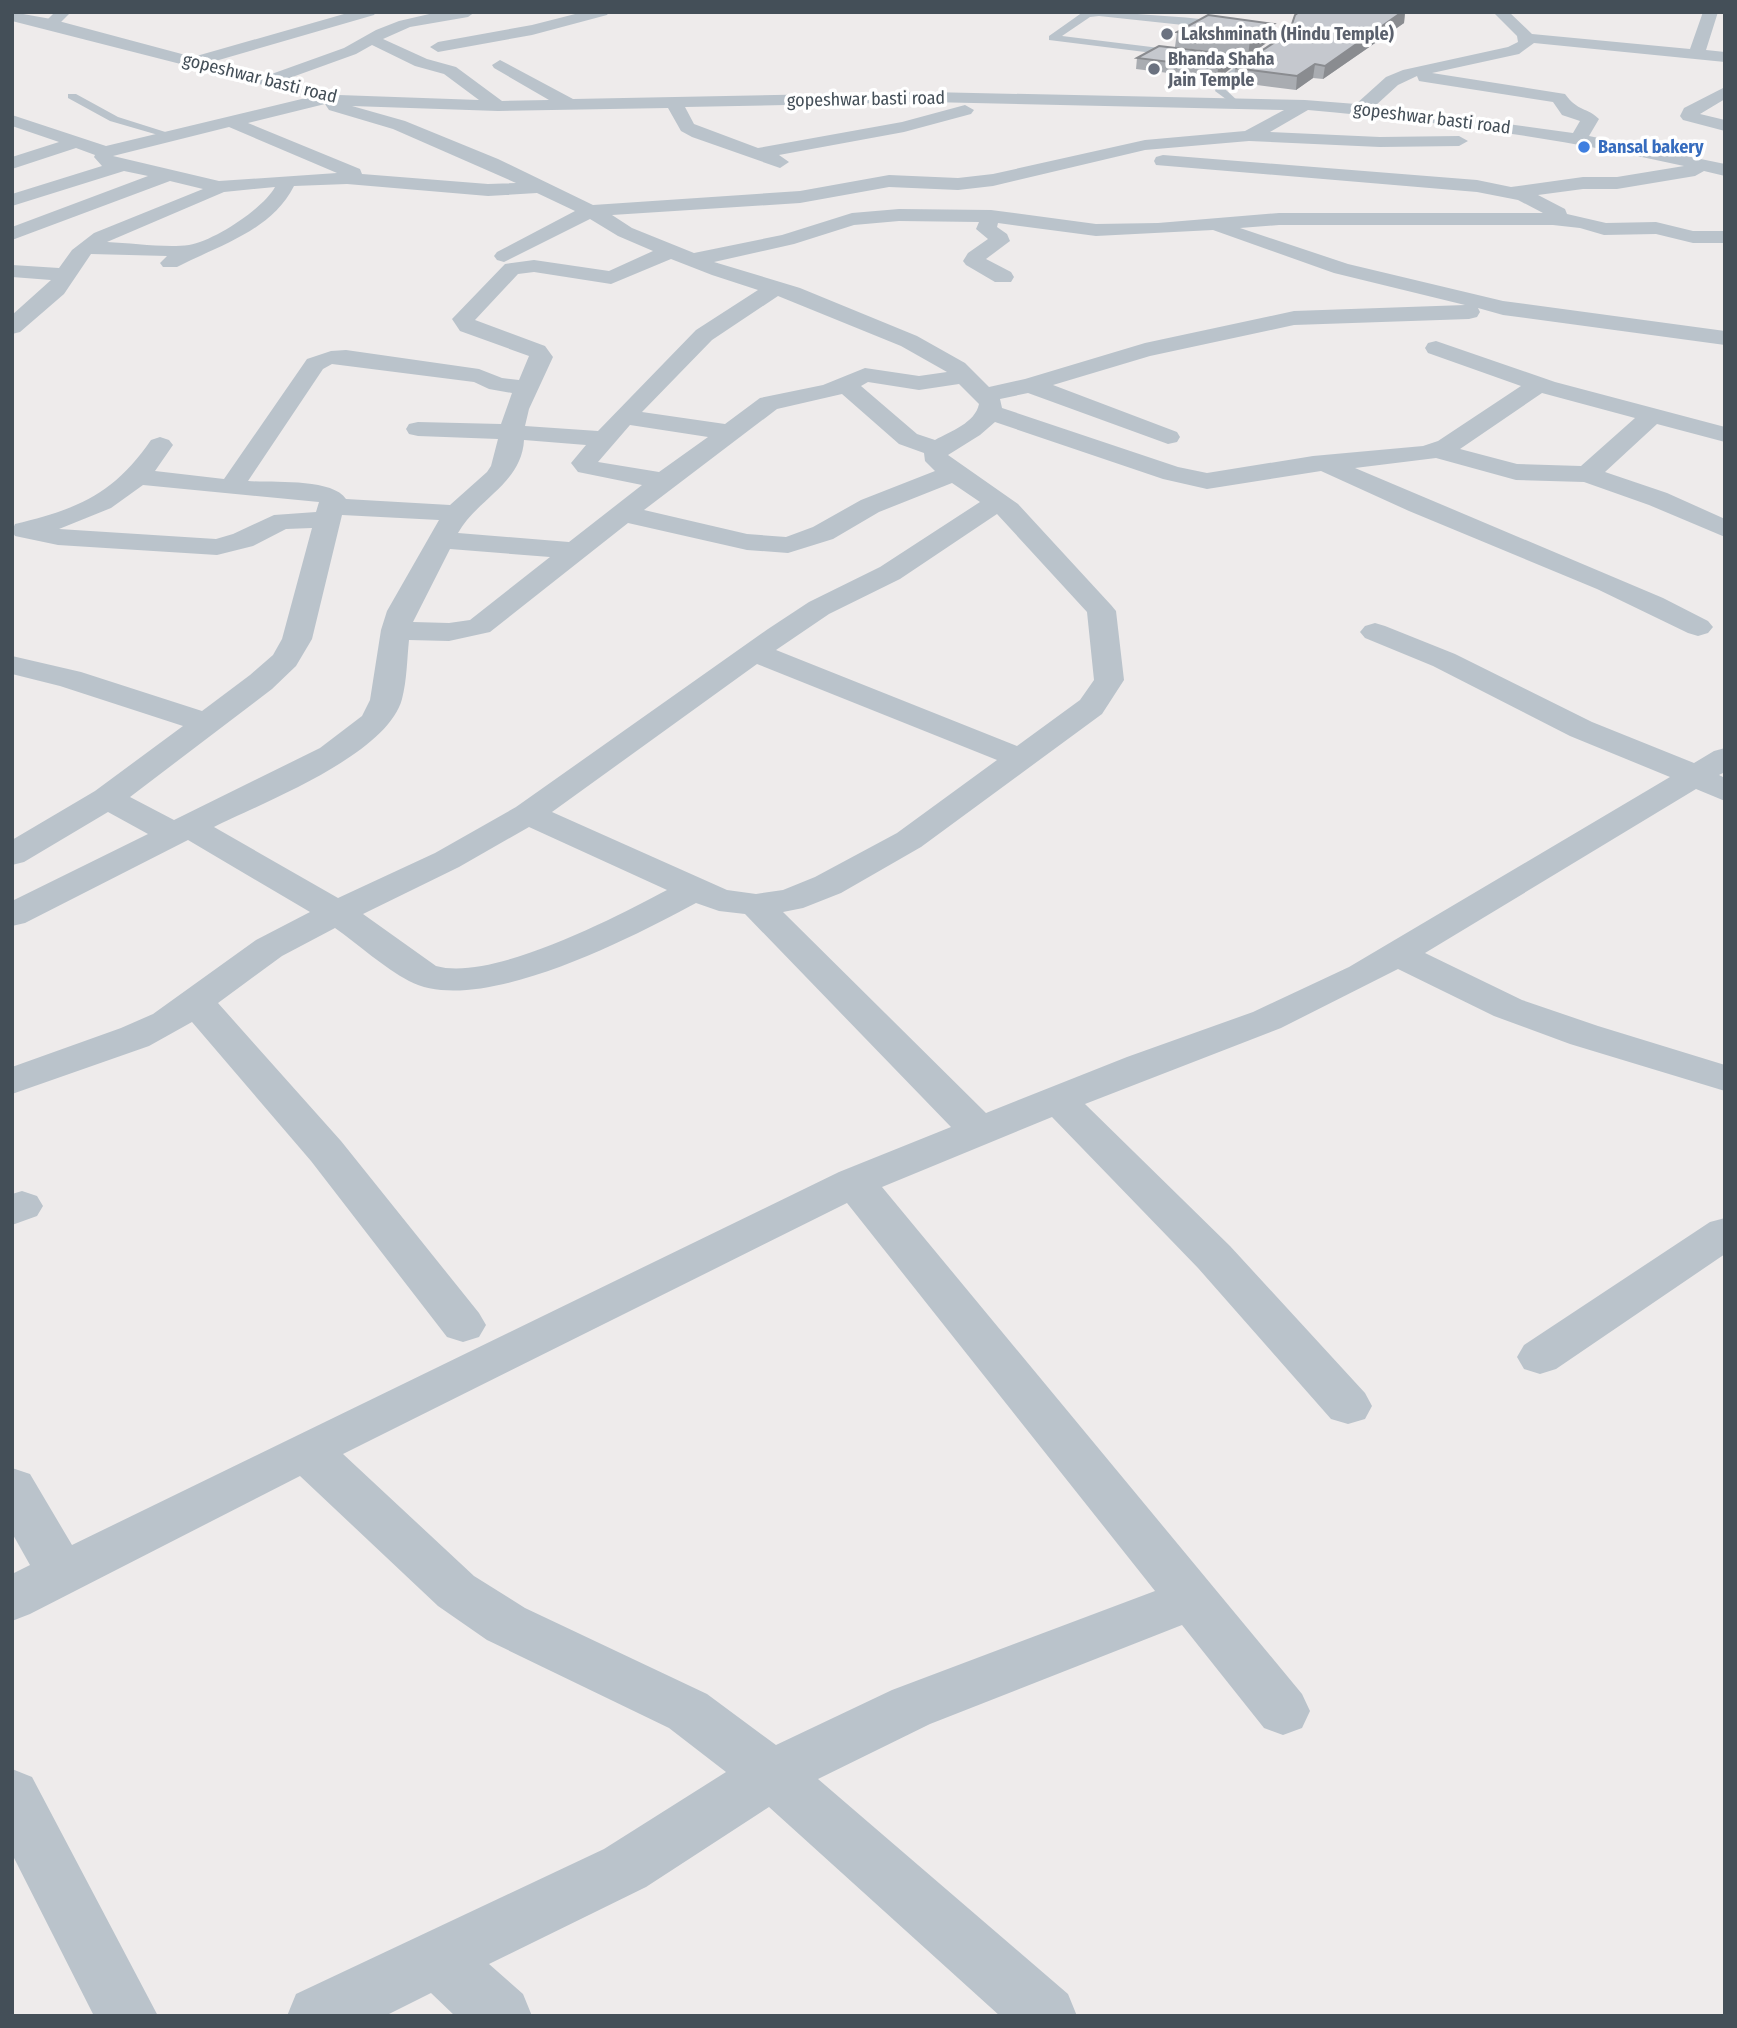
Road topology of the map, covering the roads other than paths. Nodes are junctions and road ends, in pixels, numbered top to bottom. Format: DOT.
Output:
graph roads {
  1 [pos="369,12"];
  2 [pos="466,12"];
  3 [pos="602,12"];
  4 [pos="1500,12"];
  5 [pos="1710,15"];
  6 [pos="12,16"];
  7 [pos="58,18"];
  8 [pos="1725,24"];
  9 [pos="1526,38"];
  10 [pos="372,39"];
  11 [pos="439,47"];
  12 [pos="523,59"];
  13 [pos="195,61"];
  14 [pos="1251,62"];
  15 [pos="487,65"];
  16 [pos="450,69"];
  17 [pos="1716,71"];
  18 [pos="1409,73"];
  19 [pos="270,80"];
  20 [pos="956,80"];
  21 [pos="72,96"];
  22 [pos="335,99"];
  23 [pos="824,99"];
  24 [pos="1004,99"];
  25 [pos="1041,100"];
  26 [pos="1066,100"];
  27 [pos="674,102"];
  28 [pos="1234,102"];
  29 [pos="569,104"];
  30 [pos="1305,105"];
  31 [pos="498,106"];
  32 [pos="1361,109"];
  33 [pos="12,120"];
  34 [pos="1101,120"];
  35 [pos="233,123"];
  36 [pos="1725,126"];
  37 [pos="1140,131"];
  38 [pos="173,136"];
  39 [pos="853,136"];
  40 [pos="1249,136"];
  41 [pos="1578,139"];
  42 [pos="1178,141"];
  43 [pos="1459,141"];
  44 [pos="77,142"];
  45 [pos="106,152"];
  46 [pos="756,153"];
  47 [pos="1099,156"];
  48 [pos="12,163"];
  49 [pos="121,166"];
  50 [pos="793,166"];
  51 [pos="1719,169"];
  52 [pos="818,174"];
  53 [pos="167,176"];
  54 [pos="365,178"];
  55 [pos="288,180"];
  56 [pos="922,181"];
  57 [pos="216,187"];
  58 [pos="539,187"];
  59 [pos="855,187"];
  60 [pos="488,190"];
  61 [pos="1513,192"];
  62 [pos="800,197"];
  63 [pos="12,200"];
  64 [pos="583,208"];
  65 [pos="500,210"];
  66 [pos="544,212"];
  67 [pos="999,216"];
  68 [pos="852,219"];
  69 [pos="1569,220"];
  70 [pos="1208,225"];
  71 [pos="821,228"];
  72 [pos="12,234"];
  73 [pos="1725,237"];
  74 [pos="12,242"];
  75 [pos="82,251"];
  76 [pos="191,251"];
  77 [pos="504,256"];
  78 [pos="682,256"];
  79 [pos="170,263"];
  80 [pos="12,271"];
  81 [pos="66,275"];
  82 [pos="1003,277"];
  83 [pos="764,285"];
  84 [pos="1503,308"];
  85 [pos="17,318"];
  86 [pos="1725,338"];
  87 [pos="1436,348"];
  88 [pos="966,376"];
  89 [pos="1540,384"];
  90 [pos="846,385"];
  91 [pos="1030,385"];
  92 [pos="527,388"];
  93 [pos="988,404"];
  94 [pos="624,416"];
  95 [pos="1653,416"];
  96 [pos="418,429"];
  97 [pos="511,432"];
  98 [pos="728,432"];
  99 [pos="1725,435"];
  100 [pos="1168,437"];
  101 [pos="604,439"];
  102 [pos="160,445"];
  103 [pos="938,449"];
  104 [pos="1434,450"];
  105 [pos="1325,463"];
  106 [pos="953,473"];
  107 [pos="1587,474"];
  108 [pos="136,477"];
  109 [pos="664,481"];
  110 [pos="231,487"];
  111 [pos="997,502"];
  112 [pos="328,513"];
  113 [pos="456,513"];
  114 [pos="621,513"];
  115 [pos="1725,529"];
  116 [pos="19,530"];
  117 [pos="440,540"];
  118 [pos="572,551"];
  119 [pos="1698,628"];
  120 [pos="396,630"];
  121 [pos="1375,632"];
  122 [pos="754,652"];
  123 [pos="12,665"];
  124 [pos="207,723"];
  125 [pos="1020,758"];
  126 [pos="1715,775"];
  127 [pos="107,798"];
  128 [pos="528,814"];
  129 [pos="181,830"];
  130 [pos="12,855"];
  131 [pos="695,889"];
  132 [pos="755,905"];
  133 [pos="337,912"];
  134 [pos="12,915"];
  135 [pos="1397,954"];
  136 [pos="197,1003"];
  137 [pos="1725,1078"];
  138 [pos="12,1081"];
  139 [pos="1058,1100"];
  140 [pos="979,1131"];
  141 [pos="854,1182"];
  142 [pos="1725,1233"];
  143 [pos="463,1325"];
  144 [pos="1539,1357"];
  145 [pos="1348,1406"];
  146 [pos="303,1452"];
  147 [pos="12,1488"];
  148 [pos="62,1574"];
  149 [pos="12,1599"];
  150 [pos="1192,1599"];
  151 [pos="1283,1711"];
  152 [pos="772,1774"];
  153 [pos="12,1795"];
  154 [pos="437,1958"];
  155 [pos="127,2016"];
  156 [pos="318,2016"];
  157 [pos="501,2016"];
  158 [pos="1046,2016"];
  1 -- 13 [label="street"];
  2 -- 10 [label="street"];
  3 -- 11 [label="street"];
  4 -- 9 [label="street"];
  5 -- 8 [label="street"];
  5 -- 17 [label="street"];
  6 -- 7 [label="street, gopeshwar basti road"];
  7 -- 13 [label="street, gopeshwar basti road"];
  9 -- 17 [label="street"];
  9 -- 18 [label="street"];
  10 -- 16 [label="street"];
  10 -- 19 [label="street"];
  12 -- 15 [label="street"];
  13 -- 19 [label="street, gopeshwar basti road"];
  14 -- 14 [label="lane"];
  14 -- 28 [label="lane"];
  15 -- 16 [label="street"];
  15 -- 29 [label="street"];
  16 -- 31 [label="street"];
  17 -- 36 [label="street"];
  18 -- 32 [label="street"];
  18 -- 41 [label="street"];
  19 -- 22 [label="street, gopeshwar basti road"];
  20 -- 25 [label="street"];
  21 -- 38 [label="lane"];
  22 -- 31 [label="street, gopeshwar basti road"];
  22 -- 35 [label="street"];
  22 -- 58 [label="street"];
  23 -- 24 [label="street, gopeshwar basti road"];
  23 -- 27 [label="street, gopeshwar basti road"];
  23 -- 39 [label="street"];
  24 -- 25 [label="street, gopeshwar basti road"];
  24 -- 39 [label="street"];
  25 -- 26 [label="street, gopeshwar basti road"];
  26 -- 28 [label="street, gopeshwar basti road"];
  26 -- 34 [label="street"];
  27 -- 29 [label="street, gopeshwar basti road"];
  27 -- 46 [label="street"];
  28 -- 30 [label="street, gopeshwar basti road"];
  29 -- 31 [label="street, gopeshwar basti road"];
  30 -- 32 [label="street, gopeshwar basti road"];
  30 -- 40 [label="street"];
  32 -- 41 [label="street, gopeshwar basti road"];
  33 -- 44 [label="street"];
  35 -- 38 [label="street"];
  35 -- 54 [label="street"];
  37 -- 42 [label="street"];
  38 -- 45 [label="street"];
  39 -- 46 [label="street"];
  40 -- 42 [label="street"];
  40 -- 43 [label="street"];
  41 -- 51 [label="street, gopeshwar basti road"];
  42 -- 47 [label="street"];
  44 -- 45 [label="street"];
  44 -- 48 [label="street"];
  45 -- 49 [label="street"];
  46 -- 50 [label="street"];
  47 -- 56 [label="street"];
  47 -- 61 [label="street"];
  49 -- 53 [label="street"];
  49 -- 63 [label="street"];
  51 -- 61 [label="street"];
  52 -- 59 [label="street"];
  53 -- 57 [label="street"];
  53 -- 72 [label="street"];
  54 -- 55 [label="street"];
  54 -- 60 [label="street"];
  55 -- 57 [label="street"];
  55 -- 76 [label="street"];
  56 -- 59 [label="street"];
  56 -- 67 [label="street"];
  57 -- 75 [label="street"];
  58 -- 60 [label="street"];
  58 -- 64 [label="street"];
  59 -- 62 [label="street"];
  60 -- 65 [label="street"];
  61 -- 69 [label="street"];
  62 -- 64 [label="street"];
  62 -- 68 [label="street"];
  64 -- 66 [label="street"];
  64 -- 77 [label="street"];
  64 -- 78 [label="street"];
  67 -- 68 [label="street"];
  67 -- 70 [label="street"];
  67 -- 82 [label="street"];
  68 -- 71 [label="street"];
  69 -- 70 [label="street"];
  69 -- 73 [label="street"];
  70 -- 84 [label="street"];
  71 -- 78 [label="street"];
  71 -- 83 [label="street"];
  74 -- 75 [label="street"];
  75 -- 76 [label="street"];
  75 -- 81 [label="street"];
  76 -- 79 [label="street"];
  78 -- 83 [label="street"];
  78 -- 92 [label="street"];
  80 -- 81 [label="street"];
  81 -- 85 [label="street"];
  83 -- 88 [label="street"];
  83 -- 94 [label="street"];
  84 -- 86 [label="street"];
  84 -- 91 [label="street"];
  87 -- 89 [label="street"];
  88 -- 90 [label="street"];
  88 -- 93 [label="street"];
  89 -- 95 [label="street"];
  89 -- 104 [label="street"];
  90 -- 98 [label="street"];
  90 -- 103 [label="street"];
  91 -- 93 [label="street"];
  91 -- 100 [label="street"];
  92 -- 97 [label="street"];
  92 -- 110 [label="street"];
  93 -- 103 [label="street"];
  93 -- 105 [label="street"];
  94 -- 98 [label="street"];
  94 -- 101 [label="street"];
  95 -- 99 [label="street"];
  95 -- 107 [label="street"];
  96 -- 97 [label="street"];
  97 -- 101 [label="street"];
  97 -- 113 [label="street"];
  98 -- 109 [label="street"];
  101 -- 109 [label="street"];
  102 -- 108 [label="street"];
  103 -- 106 [label="street"];
  104 -- 105 [label="street"];
  104 -- 107 [label="street"];
  105 -- 119 [label="street"];
  106 -- 111 [label="street"];
  106 -- 114 [label="street"];
  107 -- 115 [label="street"];
  108 -- 110 [label="street"];
  108 -- 116 [label="street"];
  109 -- 114 [label="street"];
  110 -- 112 [label="street"];
  111 -- 122 [label="street"];
  111 -- 125 [label="street"];
  112 -- 113 [label="street"];
  112 -- 116 [label="street"];
  112 -- 124 [label="street"];
  113 -- 117 [label="street"];
  114 -- 118 [label="street"];
  117 -- 118 [label="street"];
  117 -- 120 [label="street"];
  118 -- 120 [label="street"];
  120 -- 129 [label="street"];
  121 -- 126 [label="street"];
  122 -- 125 [label="street"];
  122 -- 128 [label="street"];
  123 -- 124 [label="street"];
  124 -- 127 [label="street"];
  125 -- 132 [label="street"];
  126 -- 135 [label="street"];
  127 -- 129 [label="street"];
  127 -- 130 [label="street"];
  128 -- 131 [label="street"];
  128 -- 133 [label="street"];
  129 -- 133 [label="street"];
  129 -- 134 [label="street"];
  131 -- 132 [label="street"];
  131 -- 133 [label="street"];
  132 -- 140 [label="street"];
  133 -- 136 [label="street"];
  135 -- 137 [label="street"];
  135 -- 139 [label="street"];
  136 -- 138 [label="street"];
  136 -- 143 [label="street"];
  139 -- 140 [label="street"];
  139 -- 145 [label="street"];
  140 -- 141 [label="street"];
  141 -- 146 [label="street"];
  141 -- 150 [label="street"];
  142 -- 144 [label="street"];
  146 -- 148 [label="street"];
  146 -- 152 [label="street"];
  147 -- 148 [label="street"];
  148 -- 149 [label="street"];
  150 -- 151 [label="street"];
  150 -- 152 [label="street"];
  152 -- 154 [label="street"];
  152 -- 158 [label="street"];
  153 -- 155 [label="street"];
  154 -- 156 [label="street"];
  154 -- 157 [label="street"];
}
